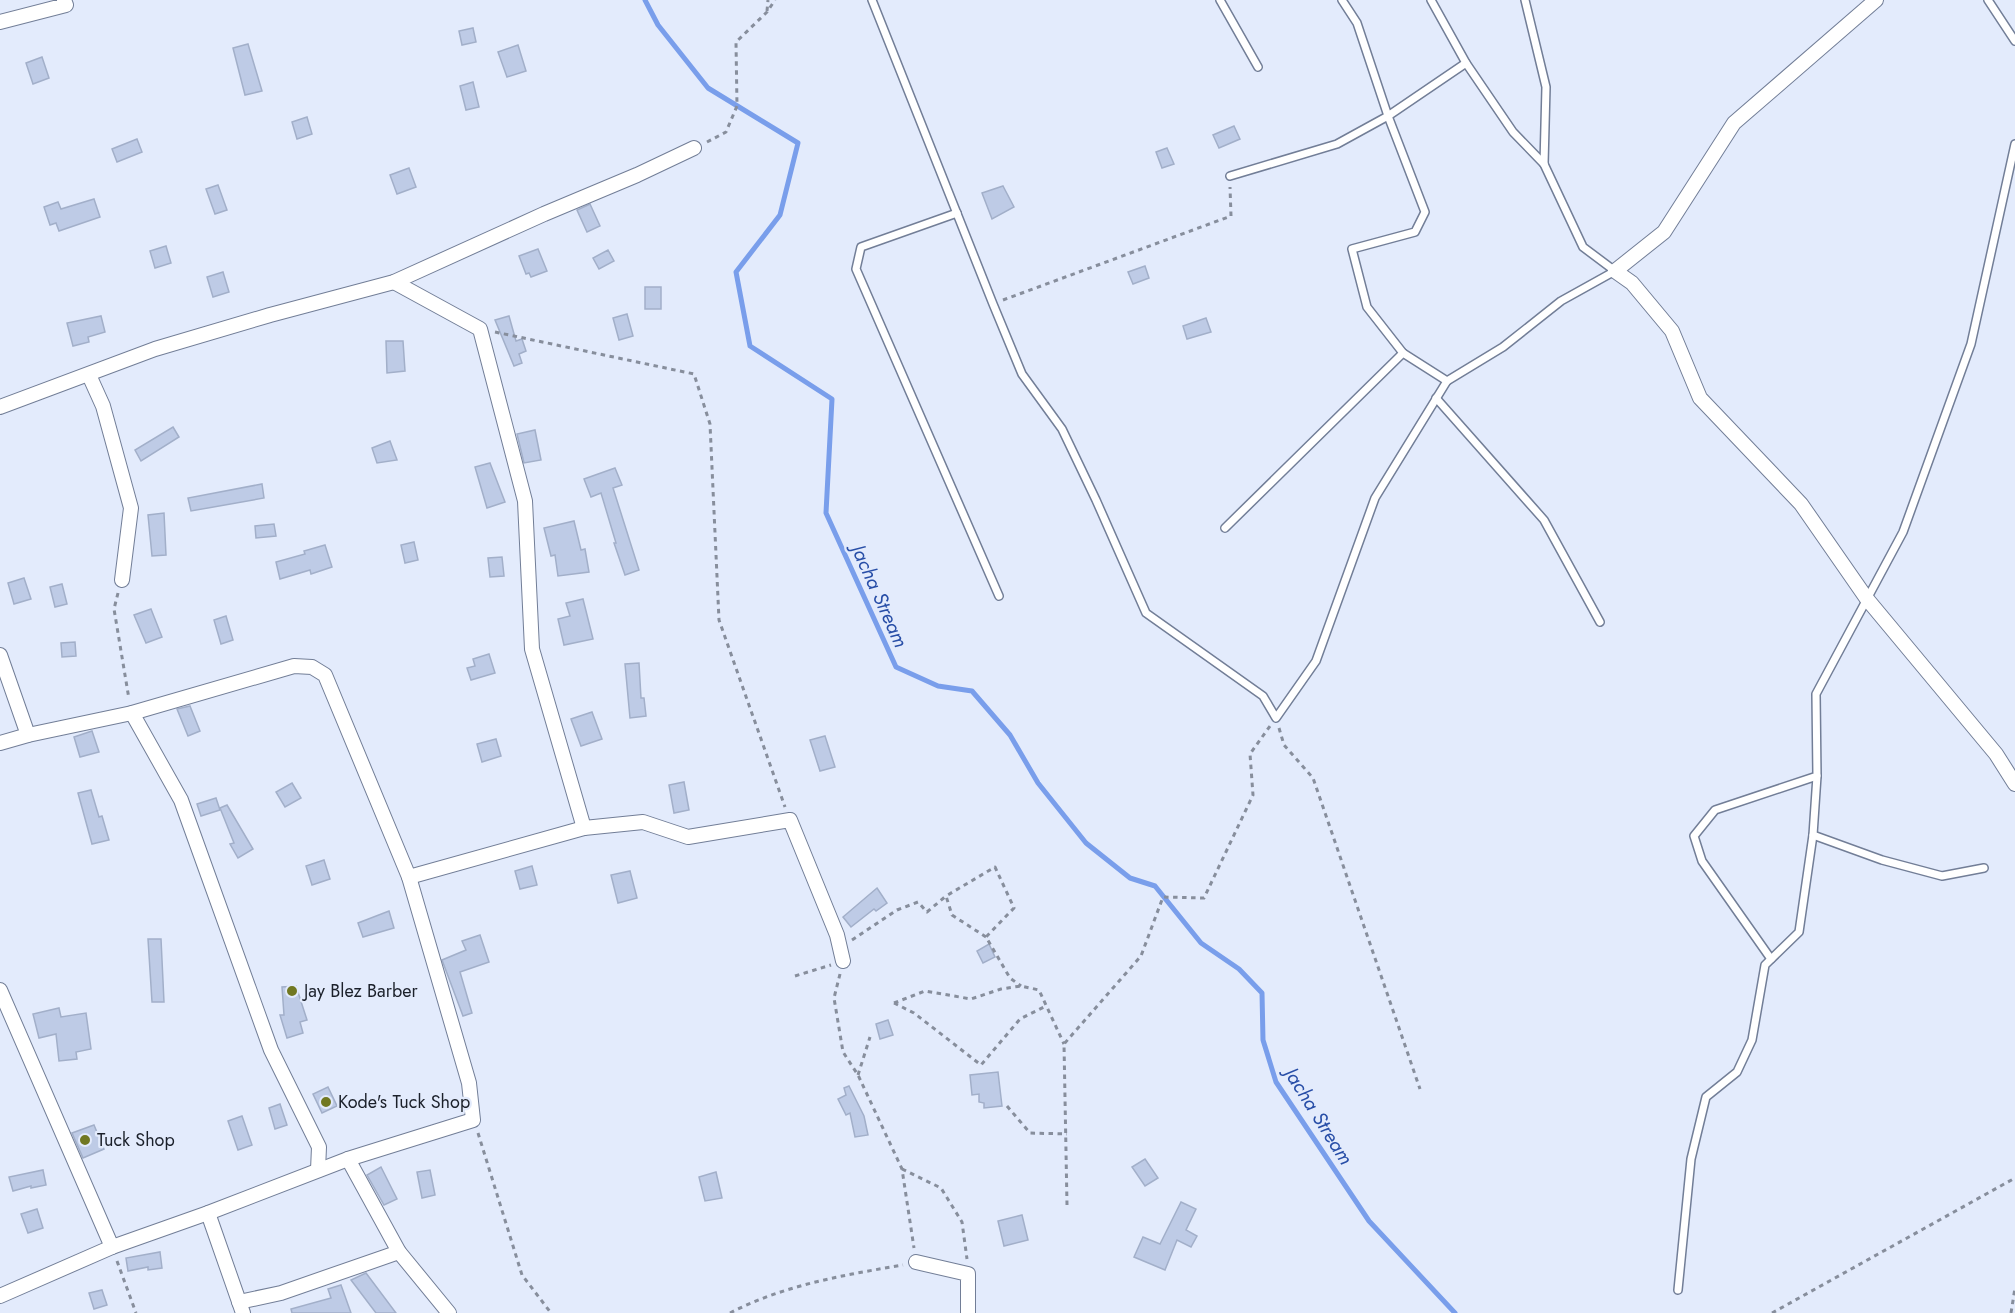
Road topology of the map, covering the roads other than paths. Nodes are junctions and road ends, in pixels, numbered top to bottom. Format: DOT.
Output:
graph roads {
  1 [pos="64,0"];
  2 [pos="872,0"];
  3 [pos="1220,0"];
  4 [pos="1342,0"];
  5 [pos="1431,0"];
  6 [pos="1525,0"];
  7 [pos="1876,0"];
  8 [pos="1988,0"];
  9 [pos="0,22"];
  10 [pos="2015,41"];
  11 [pos="1466,63"];
  12 [pos="1258,67"];
  13 [pos="1388,116"];
  14 [pos="2015,144"];
  15 [pos="694,148"];
  16 [pos="1544,164"];
  17 [pos="1230,176"];
  18 [pos="957,213"];
  19 [pos="1615,271"];
  20 [pos="394,282"];
  21 [pos="1403,353"];
  22 [pos="89,375"];
  23 [pos="1447,381"];
  24 [pos="1436,398"];
  25 [pos="0,407"];
  26 [pos="1225,528"];
  27 [pos="122,580"];
  28 [pos="999,596"];
  29 [pos="1867,599"];
  30 [pos="1600,622"];
  31 [pos="0,655"];
  32 [pos="132,713"];
  33 [pos="28,735"];
  34 [pos="0,743"];
  35 [pos="1817,776"];
  36 [pos="2015,784"];
  37 [pos="584,828"];
  38 [pos="1813,835"];
  39 [pos="1984,868"];
  40 [pos="409,877"];
  41 [pos="1771,959"];
  42 [pos="843,961"];
  43 [pos="0,990"];
  44 [pos="348,1159"];
  45 [pos="318,1170"];
  46 [pos="208,1213"];
  47 [pos="112,1247"];
  48 [pos="399,1252"];
  49 [pos="916,1263"];
  50 [pos="1678,1290"];
  51 [pos="0,1296"];
  52 [pos="241,1307"];
  53 [pos="449,1313"];
  54 [pos="968,1313"];
  1 -- 9 [label="street"];
  2 -- 18 [label="lane"];
  3 -- 12 [label="lane"];
  4 -- 13 [label="lane"];
  5 -- 11 [label="lane"];
  6 -- 16 [label="lane"];
  7 -- 19 [label="street"];
  8 -- 10 [label="lane"];
  11 -- 13 [label="lane"];
  11 -- 16 [label="lane"];
  13 -- 17 [label="lane"];
  13 -- 21 [label="lane"];
  14 -- 29 [label="lane"];
  15 -- 20 [label="street"];
  16 -- 19 [label="lane"];
  18 -- 24 [label="lane"];
  18 -- 28 [label="lane"];
  19 -- 23 [label="lane"];
  19 -- 29 [label="street"];
  20 -- 22 [label="street"];
  20 -- 37 [label="street"];
  21 -- 23 [label="lane"];
  21 -- 26 [label="lane"];
  22 -- 25 [label="street"];
  22 -- 27 [label="street"];
  23 -- 24 [label="lane"];
  24 -- 30 [label="lane"];
  29 -- 35 [label="lane"];
  29 -- 36 [label="street"];
  31 -- 33 [label="street"];
  32 -- 33 [label="street"];
  32 -- 40 [label="street"];
  32 -- 45 [label="street"];
  33 -- 34 [label="street"];
  35 -- 38 [label="lane"];
  35 -- 41 [label="lane"];
  37 -- 40 [label="street"];
  37 -- 42 [label="street"];
  38 -- 39 [label="lane"];
  38 -- 41 [label="lane"];
  40 -- 44 [label="street"];
  41 -- 50 [label="lane"];
  43 -- 47 [label="street"];
  44 -- 45 [label="street"];
  44 -- 48 [label="street"];
  45 -- 46 [label="street"];
  46 -- 47 [label="street"];
  46 -- 52 [label="street"];
  47 -- 51 [label="street"];
  48 -- 52 [label="street"];
  48 -- 53 [label="street"];
  49 -- 54 [label="street"];
}
